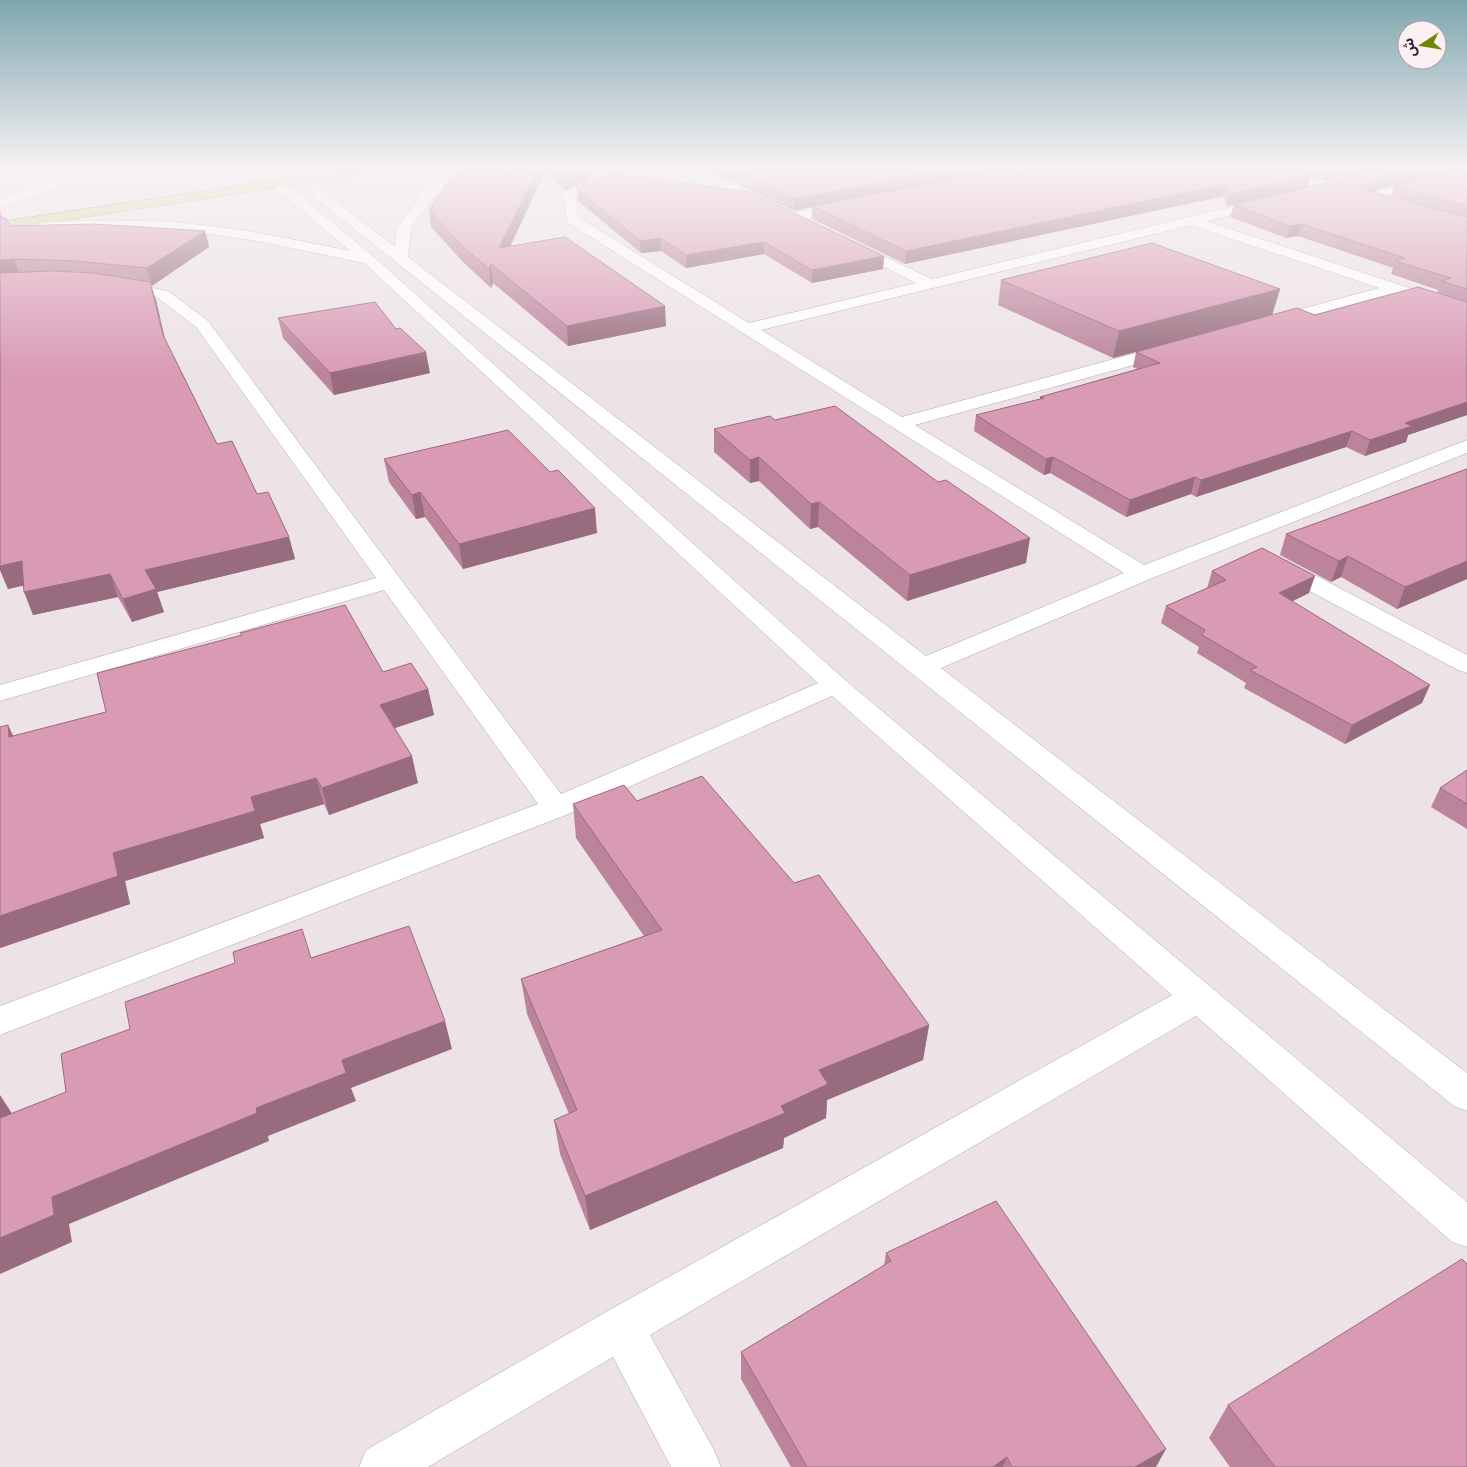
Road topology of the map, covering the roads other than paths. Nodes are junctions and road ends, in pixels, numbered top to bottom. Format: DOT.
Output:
graph roads {
  1 [pos="255,237"];
  2 [pos="342,237"];
  3 [pos="374,237"];
  4 [pos="403,237"];
  5 [pos="602,237"];
  6 [pos="1125,237"];
  7 [pos="1243,237"];
  8 [pos="836,238"];
  9 [pos="401,258"];
  10 [pos="369,260"];
  11 [pos="98,284"];
  12 [pos="932,284"];
  13 [pos="1396,288"];
  14 [pos="1467,312"];
  15 [pos="1252,327"];
  16 [pos="748,328"];
  17 [pos="1186,345"];
  18 [pos="900,423"];
  19 [pos="1467,446"];
  20 [pos="1230,540"];
  21 [pos="1142,574"];
  22 [pos="390,582"];
  23 [pos="1467,664"];
  24 [pos="922,667"];
  25 [pos="835,685"];
  26 [pos="0,693"];
  27 [pos="556,808"];
  28 [pos="1199,997"];
  29 [pos="0,1021"];
  30 [pos="1467,1095"];
  31 [pos="1467,1228"];
  32 [pos="621,1327"];
  33 [pos="383,1467"];
  34 [pos="697,1467"];
  1 -- 10 [label="street"];
  2 -- 10 [label="street"];
  3 -- 9 [label="street"];
  4 -- 9 [label="street"];
  5 -- 16 [label="street"];
  6 -- 12 [label="street"];
  7 -- 13 [label="street"];
  8 -- 12 [label="street"];
  9 -- 24 [label="street"];
  10 -- 25 [label="street"];
  11 -- 22 [label="street"];
  12 -- 16 [label="street"];
  13 -- 14 [label="street"];
  13 -- 15 [label="street"];
  16 -- 18 [label="street"];
  17 -- 18 [label="street"];
  18 -- 21 [label="street"];
  19 -- 20 [label="street"];
  20 -- 21 [label="street"];
  20 -- 23 [label="street"];
  21 -- 24 [label="street"];
  22 -- 26 [label="street"];
  22 -- 27 [label="street"];
  24 -- 30 [label="street"];
  25 -- 27 [label="street"];
  25 -- 28 [label="street"];
  27 -- 29 [label="street"];
  28 -- 31 [label="street"];
  28 -- 32 [label="street"];
  32 -- 33 [label="street"];
  32 -- 34 [label="street"];
}
